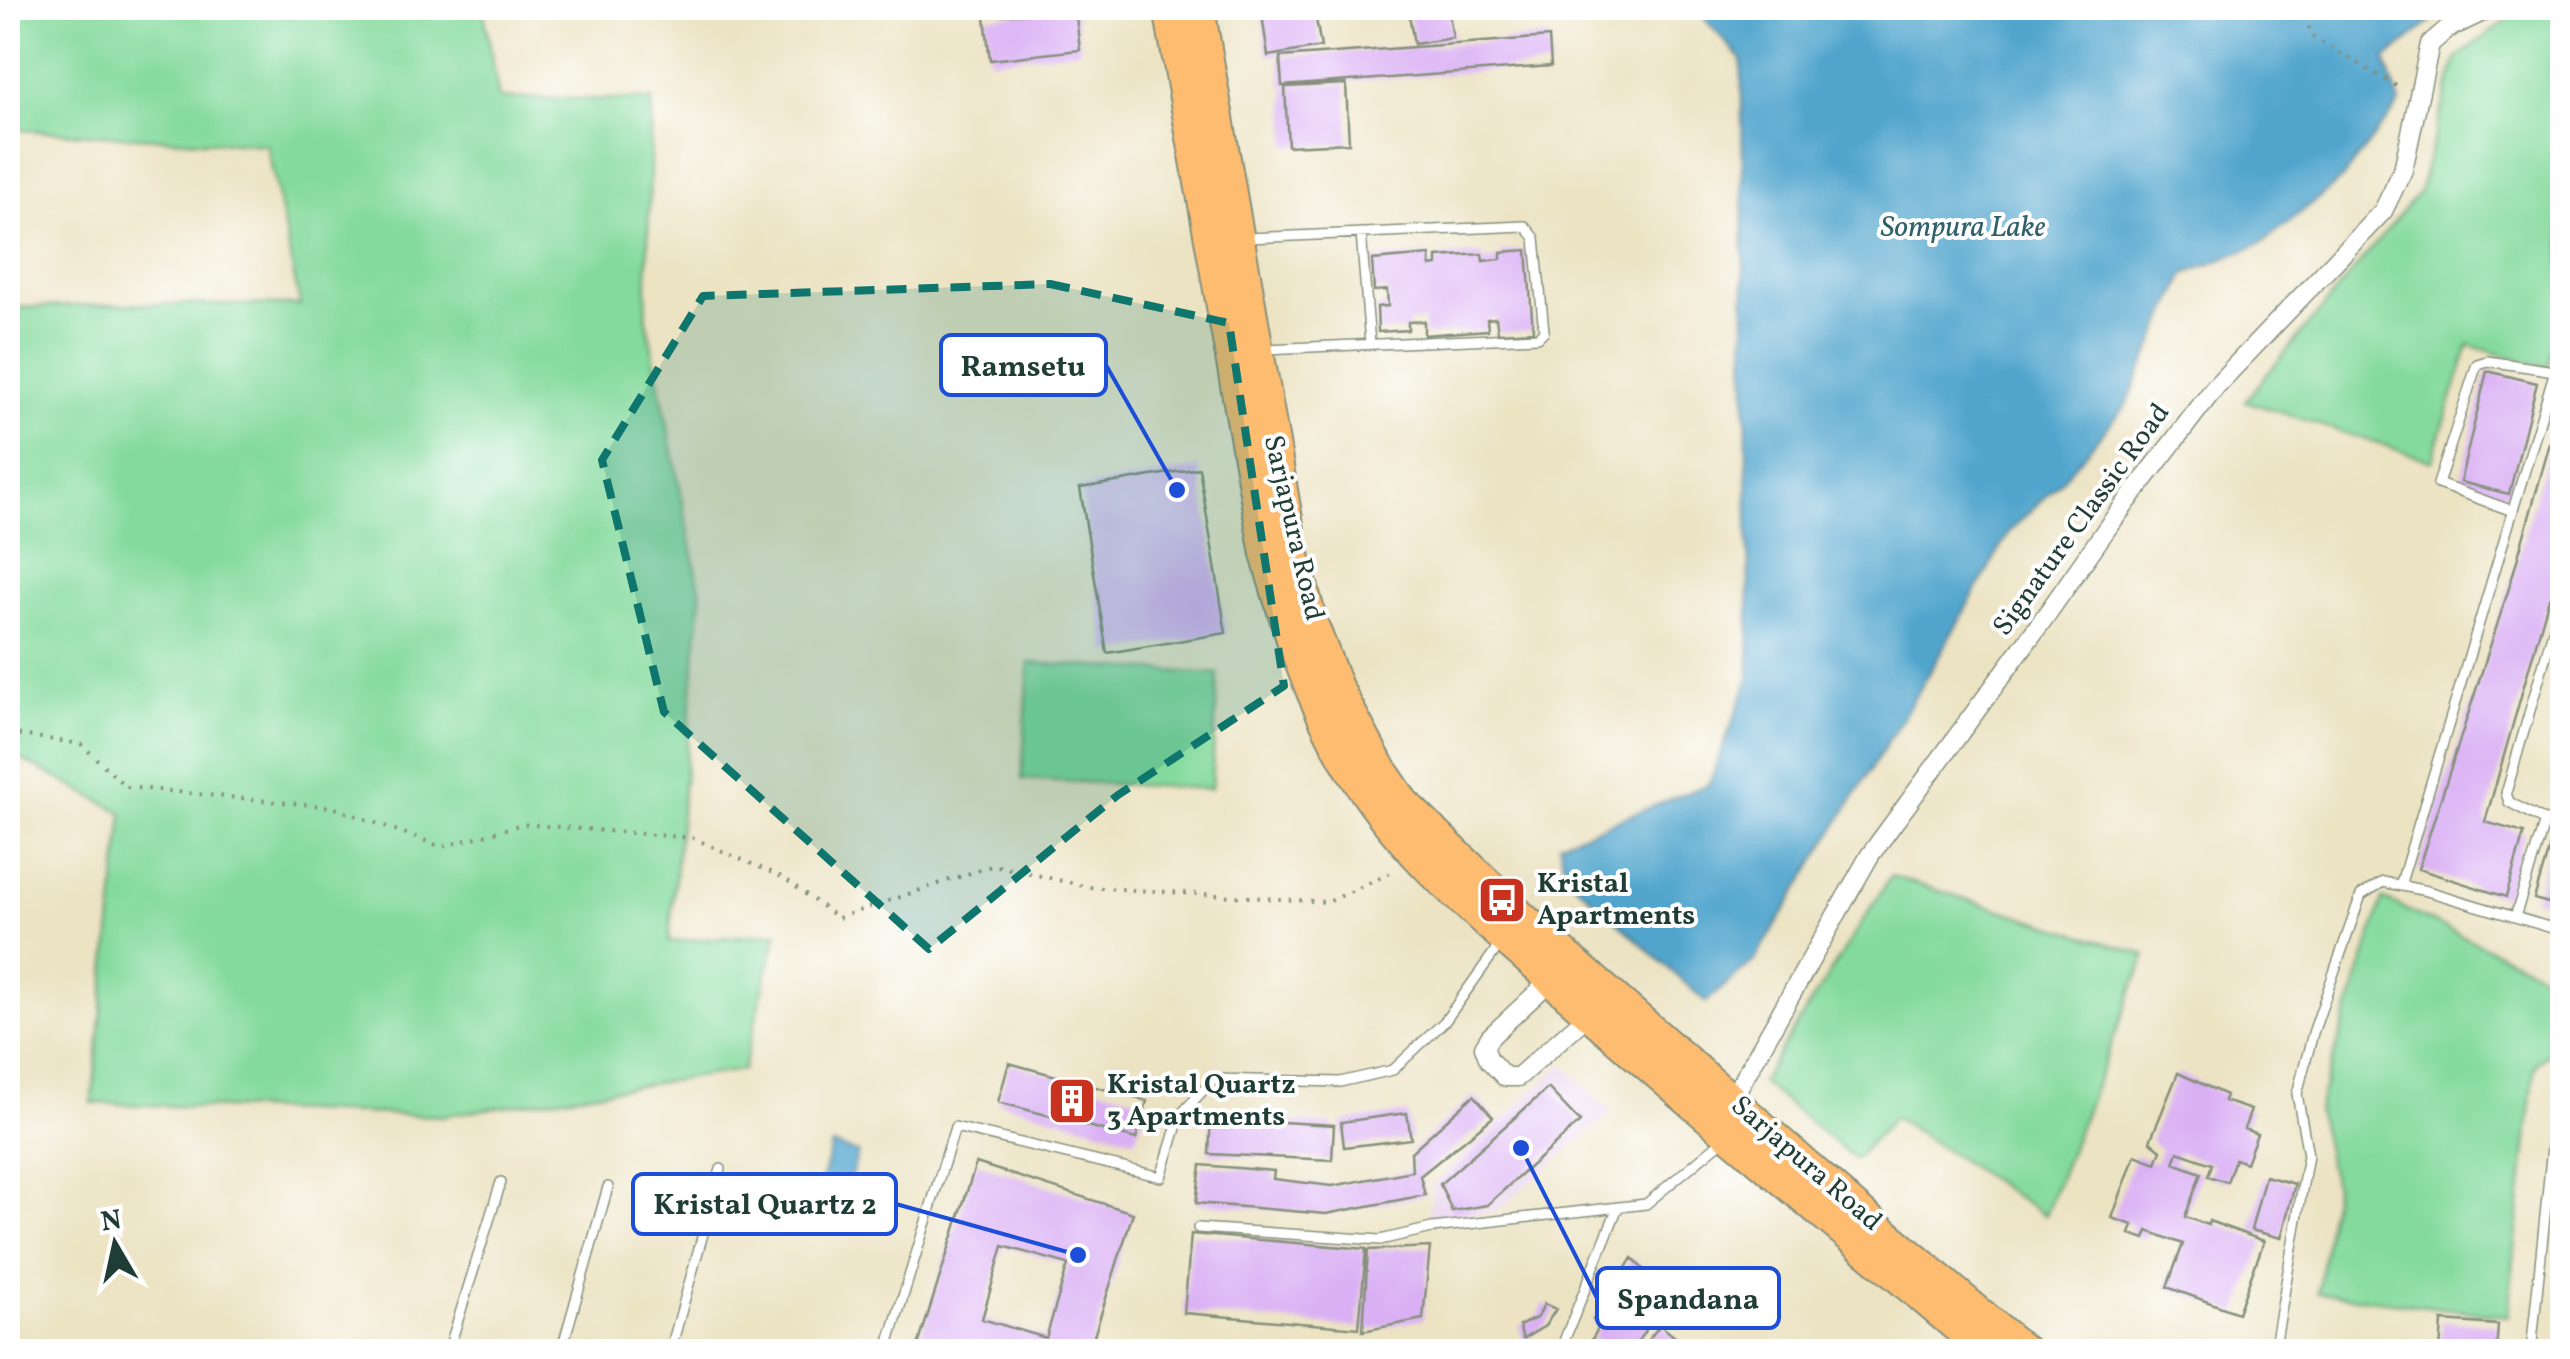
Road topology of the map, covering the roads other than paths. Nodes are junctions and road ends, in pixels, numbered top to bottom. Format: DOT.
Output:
graph roads {
  1 [pos="1169,8"];
  2 [pos="1199,8"];
  3 [pos="2492,8"];
  4 [pos="1211,160"];
  5 [pos="1362,233"];
  6 [pos="1239,239"];
  7 [pos="1370,344"];
  8 [pos="2562,347"];
  9 [pos="1257,350"];
  10 [pos="2555,371"];
  11 [pos="2514,510"];
  12 [pos="2562,600"];
  13 [pos="2562,820"];
  14 [pos="2545,822"];
  15 [pos="2400,886"];
  16 [pos="2515,917"];
  17 [pos="1513,927"];
  18 [pos="2562,931"];
  19 [pos="1551,980"];
  20 [pos="1588,1015"];
  21 [pos="2562,1077"];
  22 [pos="1732,1099"];
  23 [pos="1729,1135"];
  24 [pos="721,1169"];
  25 [pos="500,1182"];
  26 [pos="608,1187"];
  27 [pos="1618,1208"];
  28 [pos="1859,1226"];
  29 [pos="1198,1228"];
  30 [pos="1560,1351"];
  31 [pos="448,1352"];
  32 [pos="561,1352"];
  33 [pos="670,1352"];
  34 [pos="886,1352"];
  35 [pos="1545,1352"];
  36 [pos="1583,1352"];
  37 [pos="1986,1352"];
  38 [pos="2026,1352"];
  39 [pos="2274,1352"];
  40 [pos="2531,1352"];
  1 -- 4 [label="main road, Sarjapura Road"];
  2 -- 4 [label="main road, Sarjapura Road"];
  3 -- 22 [label="street, Signature Classic Road"];
  4 -- 6 [label="main road, Sarjapura Road"];
  4 -- 17 [label="main road, Sarjapura Road"];
  5 -- 6 [label="lane"];
  5 -- 7 [label="lane"];
  5 -- 7 [label="lane"];
  6 -- 9 [label="main road, Sarjapura Road"];
  7 -- 9 [label="lane"];
  8 -- 10 [label="lane"];
  9 -- 17 [label="main road, Sarjapura Road"];
  10 -- 11 [label="lane"];
  10 -- 11 [label="lane"];
  11 -- 15 [label="lane"];
  12 -- 14 [label="lane"];
  13 -- 14 [label="lane"];
  14 -- 16 [label="lane"];
  15 -- 16 [label="lane"];
  15 -- 39 [label="lane"];
  16 -- 18 [label="lane"];
  17 -- 19 [label="main road, Sarjapura Road"];
  17 -- 22 [label="main road, Sarjapura Road"];
  17 -- 34 [label="lane"];
  19 -- 20 [label="main road, Sarjapura Road"];
  19 -- 20 [label="street"];
  20 -- 23 [label="main road, Sarjapura Road"];
  21 -- 40 [label="lane"];
  22 -- 28 [label="main road, Sarjapura Road"];
  23 -- 27 [label="lane"];
  23 -- 28 [label="main road, Sarjapura Road"];
  24 -- 33 [label="lane"];
  25 -- 31 [label="lane"];
  26 -- 32 [label="lane"];
  27 -- 29 [label="lane"];
  27 -- 30 [label="lane"];
  28 -- 37 [label="main road, Sarjapura Road"];
  28 -- 38 [label="main road, Sarjapura Road"];
  30 -- 35 [label="lane"];
  30 -- 36 [label="lane"];
}
